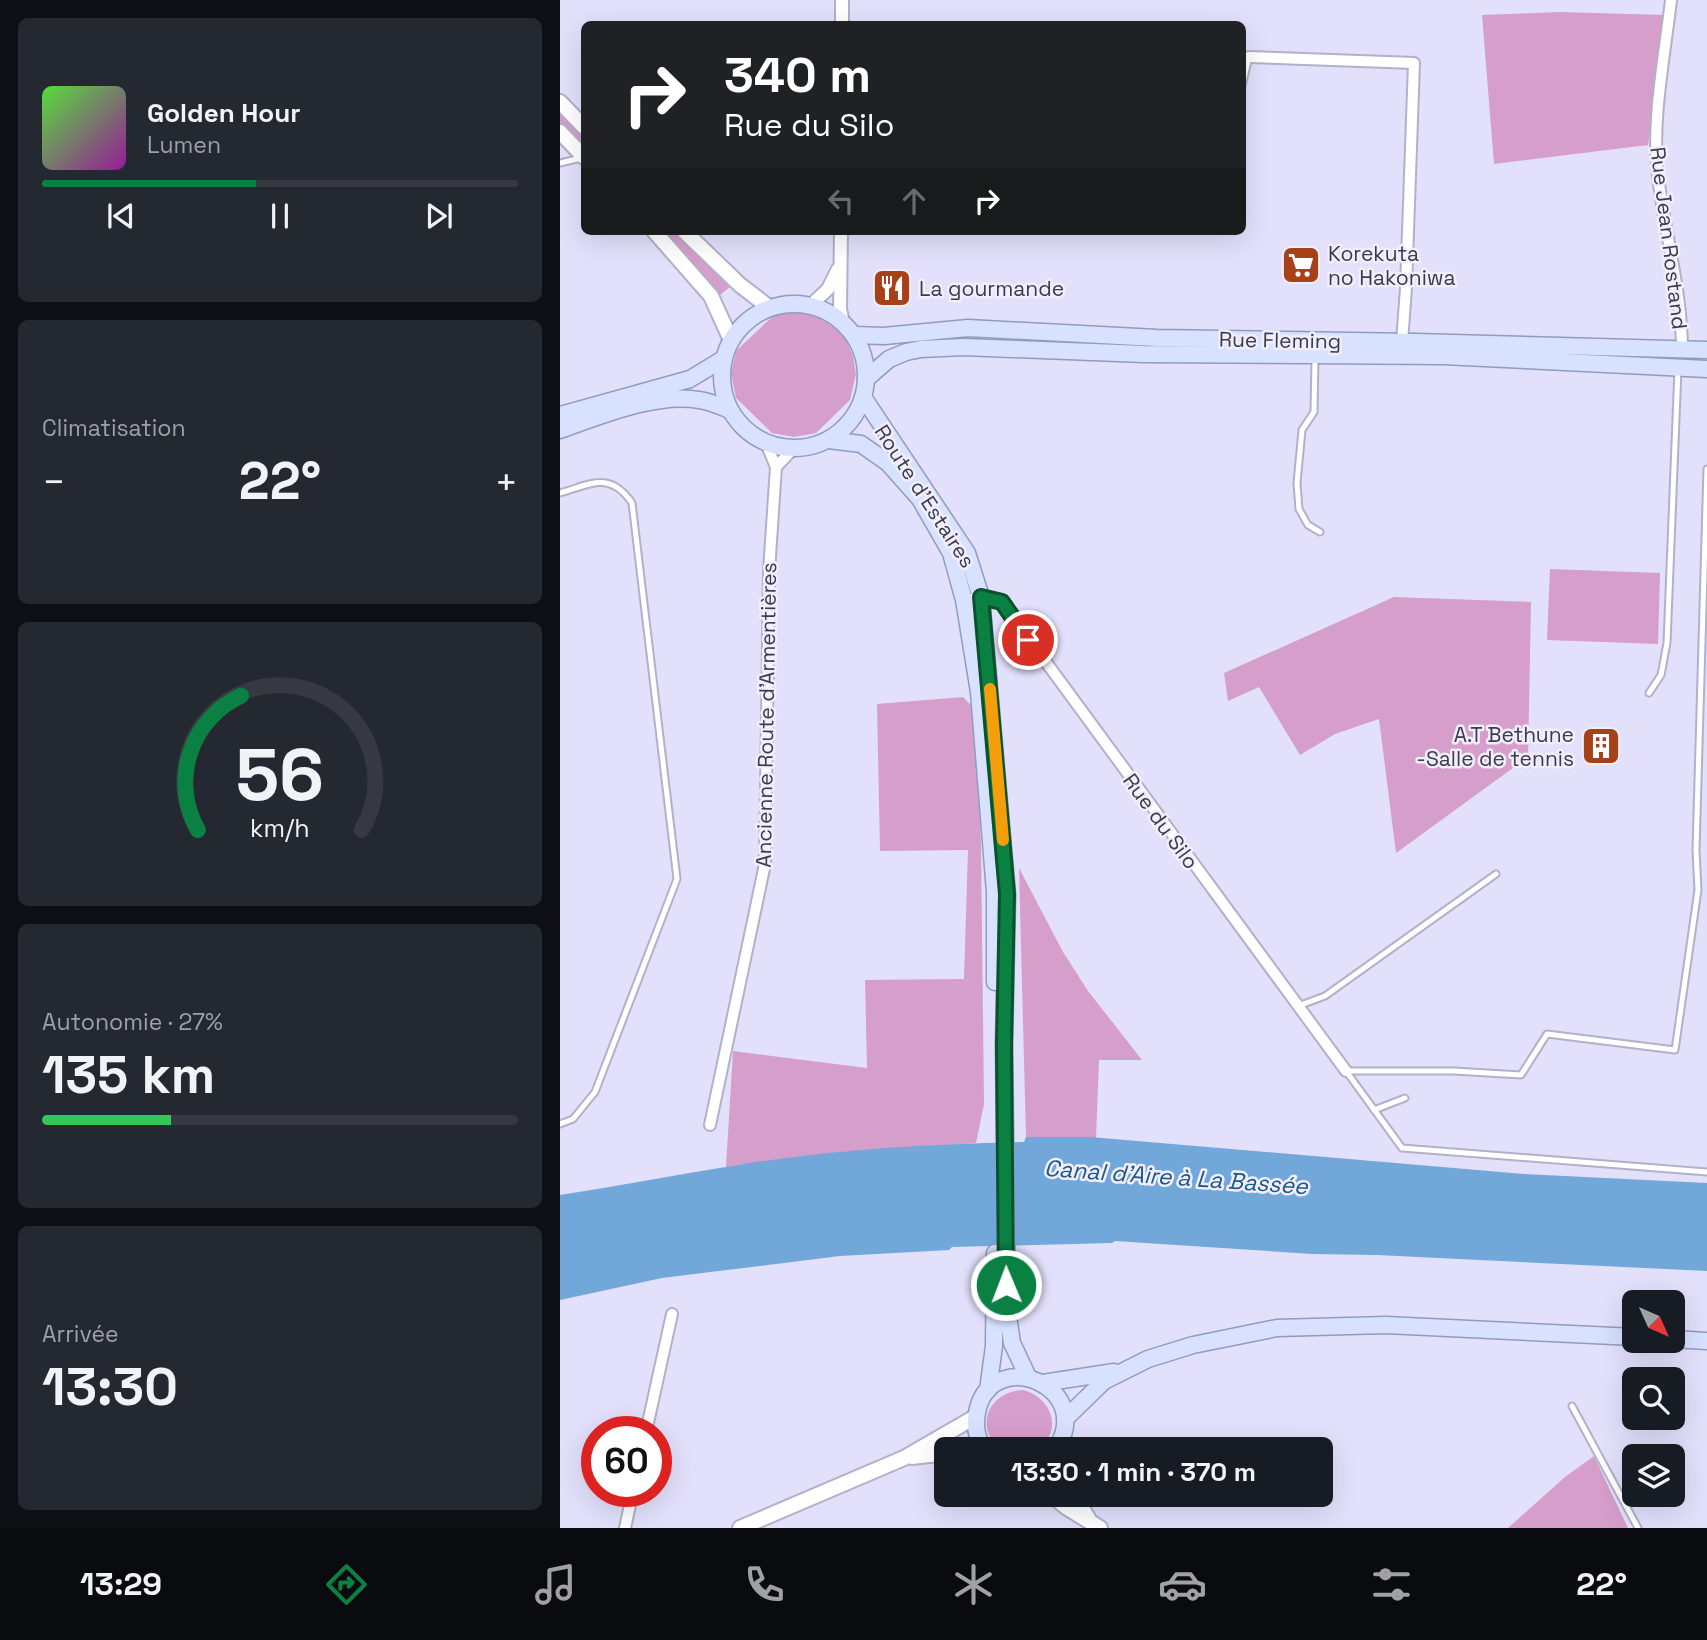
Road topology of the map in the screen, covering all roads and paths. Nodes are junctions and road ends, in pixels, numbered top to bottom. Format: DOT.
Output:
graph roads {
  1 [pos="842,0"];
  2 [pos="1671,0"];
  3 [pos="842,21"];
  4 [pos="1249,57"];
  5 [pos="1246,69"];
  6 [pos="560,102"];
  7 [pos="581,125"];
  8 [pos="560,132"];
  9 [pos="581,155"];
  10 [pos="581,159"];
  11 [pos="560,163"];
  12 [pos="657,235"];
  13 [pos="688,235"];
  14 [pos="841,235"];
  15 [pos="839,265"];
  16 [pos="810,306"];
  17 [pos="770,308"];
  18 [pos="849,329"];
  19 [pos="731,340"];
  20 [pos="1402,342"];
  21 [pos="1707,350"];
  22 [pos="1682,351"];
  23 [pos="1315,356"];
  24 [pos="723,359"];
  25 [pos="1678,369"];
  26 [pos="1707,369"];
  27 [pos="866,379"];
  28 [pos="863,397"];
  29 [pos="730,410"];
  30 [pos="560,415"];
  31 [pos="560,430"];
  32 [pos="829,440"];
  33 [pos="766,443"];
  34 [pos="794,448"];
  35 [pos="776,469"];
  36 [pos="1707,469"];
  37 [pos="560,493"];
  38 [pos="1320,532"];
  39 [pos="981,597"];
  40 [pos="964,600"];
  41 [pos="1649,693"];
  42 [pos="1496,874"];
  43 [pos="1298,1006"];
  44 [pos="1346,1071"];
  45 [pos="1405,1098"];
  46 [pos="1374,1110"];
  47 [pos="560,1124"];
  48 [pos="710,1125"];
  49 [pos="1001,1143"];
  50 [pos="1707,1172"];
  51 [pos="1000,1262"];
  52 [pos="672,1314"];
  53 [pos="1622,1336"];
  54 [pos="1685,1340"];
  55 [pos="1707,1341"];
  56 [pos="1123,1371"];
  57 [pos="1035,1380"];
  58 [pos="988,1390"];
  59 [pos="1572,1406"];
  60 [pos="650,1416"];
  61 [pos="975,1417"];
  62 [pos="1065,1419"];
  63 [pos="978,1437"];
  64 [pos="1062,1437"];
  65 [pos="934,1455"];
  66 [pos="904,1458"];
  67 [pos="630,1507"];
  68 [pos="1069,1507"];
  69 [pos="1082,1507"];
  70 [pos="1095,1525"];
  71 [pos="625,1528"];
  72 [pos="740,1528"];
  73 [pos="1638,1528"];
  1 -- 3 [label="street"];
  2 -- 22 [label="street, Rue Jean Rostand"];
  4 -- 5 [label="lane"];
  4 -- 20 [label="street"];
  6 -- 7 [label="main road"];
  8 -- 9 [label="main road"];
  10 -- 11 [label="lane"];
  12 -- 19 [label="main road"];
  13 -- 17 [label="main road"];
  14 -- 15 [label="street"];
  15 -- 16 [label="street"];
  15 -- 18 [label="street"];
  16 -- 17 [label="main road"];
  16 -- 18 [label="main road"];
  17 -- 19 [label="main road"];
  18 -- 20 [label="main road, Rue Fleming"];
  18 -- 27 [label="main road"];
  19 -- 24 [label="main road"];
  20 -- 22 [label="main road, Rue Fleming"];
  21 -- 22 [label="main road, Rue Fleming"];
  23 -- 25 [label="main road, Rue Fleming"];
  23 -- 27 [label="main road, Rue Fleming"];
  23 -- 38 [label="lane"];
  24 -- 29 [label="main road"];
  24 -- 30 [label="main road"];
  25 -- 26 [label="main road, Rue Fleming"];
  25 -- 41 [label="lane"];
  27 -- 28 [label="main road"];
  28 -- 32 [label="main road"];
  28 -- 39 [label="main road, Route d'Estaires"];
  29 -- 31 [label="main road"];
  29 -- 33 [label="main road"];
  32 -- 34 [label="main road"];
  32 -- 40 [label="main road, Route d'Estaires"];
  33 -- 34 [label="main road"];
  33 -- 35 [label="street, Ancienne Route d'Armentières"];
  34 -- 35 [label="street"];
  35 -- 48 [label="street, Ancienne Route d'Armentières"];
  36 -- 44 [label="lane"];
  37 -- 47 [label="lane"];
  39 -- 40 [label="street"];
  39 -- 43 [label="street, Rue du Silo"];
  39 -- 49 [label="main road, Route d'Estaires"];
  40 -- 49 [label="main road, Route d'Estaires"];
  42 -- 43 [label="lane"];
  43 -- 44 [label="street, Rue du Silo"];
  44 -- 46 [label="lane"];
  45 -- 46 [label="lane"];
  46 -- 50 [label="lane"];
  49 -- 51 [label="main road"];
  51 -- 57 [label="main road"];
  51 -- 58 [label="main road"];
  52 -- 60 [label="street"];
  53 -- 56 [label="main road"];
  54 -- 55 [label="main road"];
  56 -- 57 [label="main road"];
  56 -- 62 [label="main road"];
  57 -- 58 [label="main road"];
  57 -- 62 [label="main road"];
  58 -- 61 [label="main road"];
  59 -- 73 [label="lane"];
  61 -- 63 [label="main road"];
  61 -- 66 [label="main road"];
  62 -- 64 [label="main road"];
  65 -- 66 [label="main road"];
  66 -- 72 [label="main road"];
  67 -- 71 [label="street"];
  68 -- 70 [label="main road"];
  69 -- 70 [label="main road"];
}
